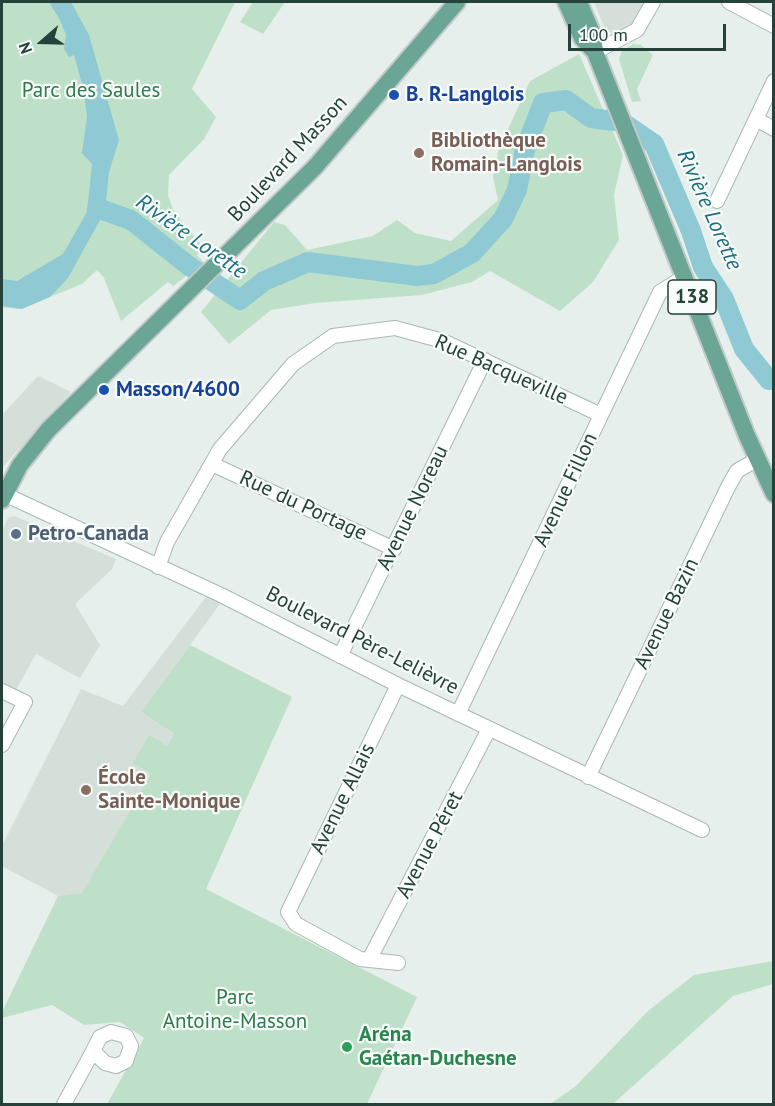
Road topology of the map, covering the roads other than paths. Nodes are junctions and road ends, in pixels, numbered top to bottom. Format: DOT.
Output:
graph roads {
  1 [pos="457,2"];
  2 [pos="566,2"];
  3 [pos="579,2"];
  4 [pos="653,2"];
  5 [pos="729,2"];
  6 [pos="774,26"];
  7 [pos="595,52"];
  8 [pos="774,81"];
  9 [pos="756,119"];
  10 [pos="774,129"];
  11 [pos="717,201"];
  12 [pos="684,277"];
  13 [pos="485,360"];
  14 [pos="601,415"];
  15 [pos="756,460"];
  16 [pos="212,464"];
  17 [pos="774,494"];
  18 [pos="2,496"];
  19 [pos="394,549"];
  20 [pos="159,567"];
  21 [pos="340,656"];
  22 [pos="398,685"];
  23 [pos="2,691"];
  24 [pos="458,714"];
  25 [pos="489,729"];
  26 [pos="2,745"];
  27 [pos="588,777"];
  28 [pos="702,830"];
  29 [pos="369,960"];
  30 [pos="398,963"];
  31 [pos="93,1051"];
  32 [pos="64,1104"];
  1 -- 18 [label="main road, Boulevard Masson"];
  2 -- 7 [label="main road, 138"];
  3 -- 7 [label="main road, 138"];
  4 -- 7 [label="street"];
  5 -- 6 [label="street"];
  7 -- 12 [label="main road, 138"];
  8 -- 9 [label="street"];
  9 -- 10 [label="street"];
  9 -- 11 [label="street"];
  12 -- 14 [label="street, Avenue Fillon"];
  12 -- 15 [label="main road, 138"];
  13 -- 14 [label="street, Rue Bacqueville"];
  13 -- 16 [label="street, Rue Bacqueville"];
  13 -- 19 [label="street, Avenue Noreau"];
  14 -- 24 [label="street, Avenue Fillon"];
  15 -- 17 [label="main road, 138"];
  15 -- 27 [label="street, Avenue Bazin"];
  16 -- 19 [label="street, Rue du Portage"];
  16 -- 20 [label="street, Rue Bacqueville"];
  18 -- 20 [label="street, Boulevard Père-Lelièvre"];
  19 -- 21 [label="street, Avenue Noreau"];
  20 -- 21 [label="street, Boulevard Père-Lelièvre"];
  21 -- 22 [label="street, Boulevard Père-Lelièvre"];
  22 -- 24 [label="street, Boulevard Père-Lelièvre"];
  22 -- 29 [label="street, Avenue Allais"];
  23 -- 26 [label="street"];
  24 -- 25 [label="street, Boulevard Père-Lelièvre"];
  25 -- 27 [label="street, Boulevard Père-Lelièvre"];
  25 -- 29 [label="street, Avenue Péret"];
  27 -- 28 [label="street, Boulevard Père-Lelièvre"];
  29 -- 30 [label="street"];
  31 -- 32 [label="street"];
}
